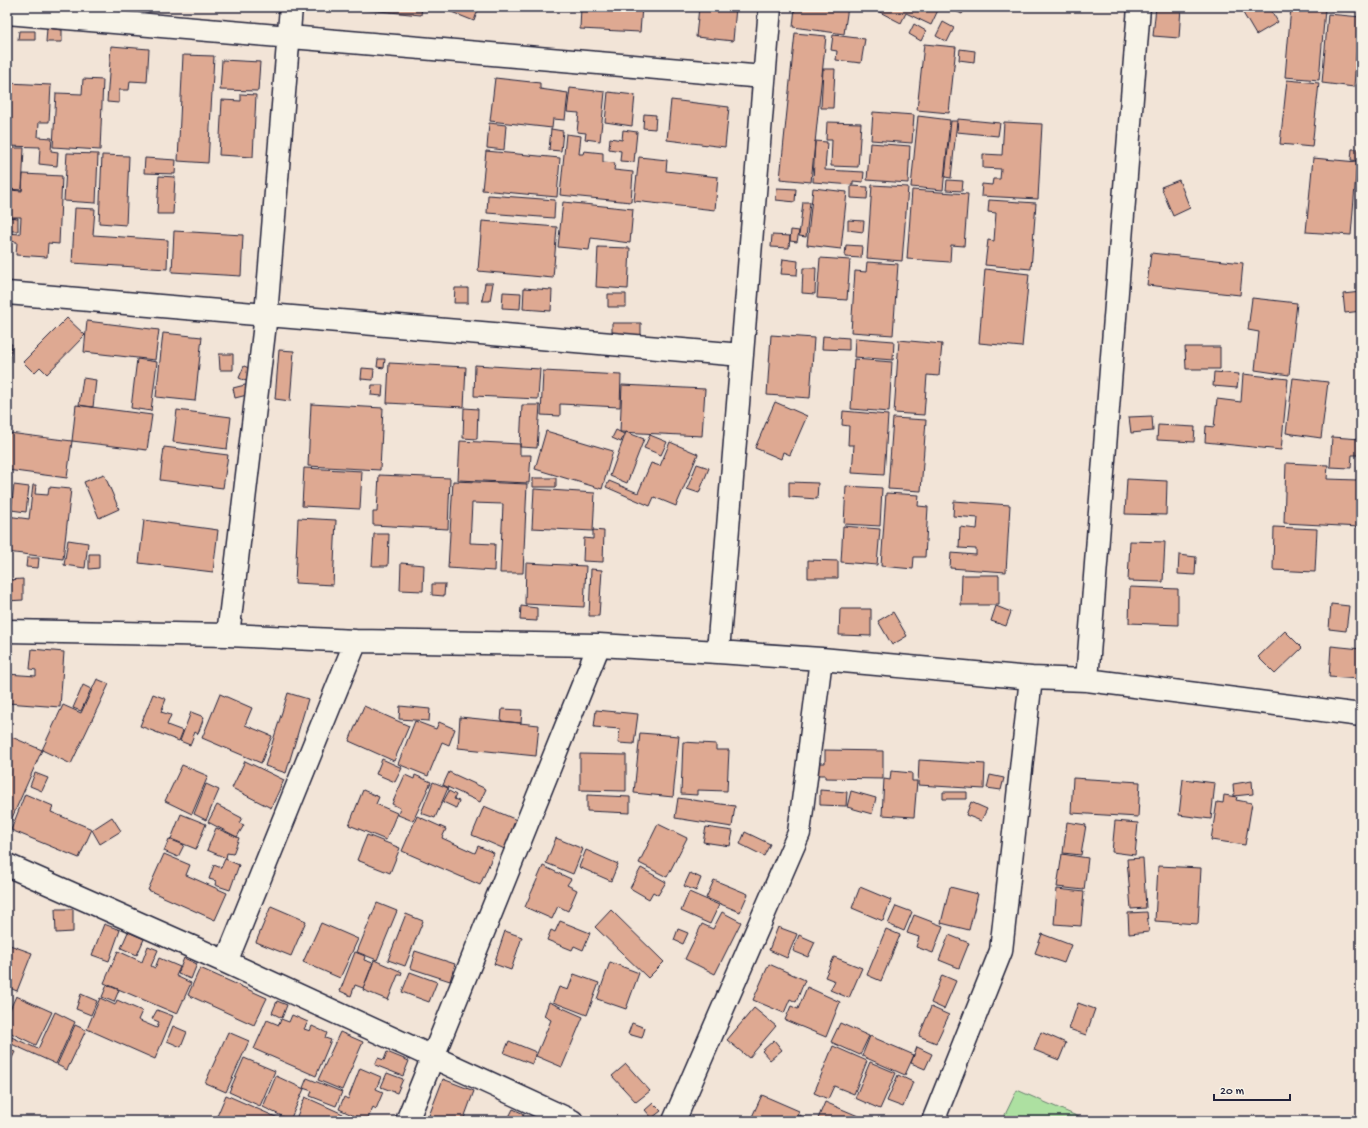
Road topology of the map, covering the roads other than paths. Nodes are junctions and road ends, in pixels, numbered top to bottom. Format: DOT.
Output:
graph roads {
  1 [pos="291,7"];
  2 [pos="770,7"];
  3 [pos="1139,7"];
  4 [pos="7,13"];
  5 [pos="289,36"];
  6 [pos="764,77"];
  7 [pos="7,293"];
  8 [pos="266,315"];
  9 [pos="742,355"];
  10 [pos="7,631"];
  11 [pos="228,635"];
  12 [pos="356,641"];
  13 [pos="599,645"];
  14 [pos="718,652"];
  15 [pos="821,659"];
  16 [pos="1031,678"];
  17 [pos="1086,680"];
  18 [pos="1361,715"];
  19 [pos="7,865"];
  20 [pos="226,962"];
  21 [pos="433,1057"];
  22 [pos="407,1121"];
  23 [pos="572,1121"];
  24 [pos="674,1121"];
  25 [pos="933,1121"];
  1 -- 5 [label="street"];
  2 -- 6 [label="street"];
  3 -- 17 [label="street"];
  4 -- 5 [label="street"];
  5 -- 6 [label="street"];
  5 -- 8 [label="street"];
  6 -- 9 [label="street"];
  7 -- 8 [label="street"];
  8 -- 9 [label="street"];
  8 -- 11 [label="street"];
  9 -- 14 [label="street"];
  10 -- 11 [label="street"];
  11 -- 12 [label="street"];
  12 -- 13 [label="street"];
  12 -- 20 [label="street"];
  13 -- 14 [label="street"];
  13 -- 21 [label="street"];
  14 -- 15 [label="street"];
  15 -- 16 [label="street"];
  15 -- 24 [label="street"];
  16 -- 17 [label="street"];
  16 -- 25 [label="street"];
  17 -- 18 [label="street"];
  19 -- 20 [label="street"];
  20 -- 21 [label="street"];
  21 -- 22 [label="street"];
  21 -- 23 [label="street"];
}
